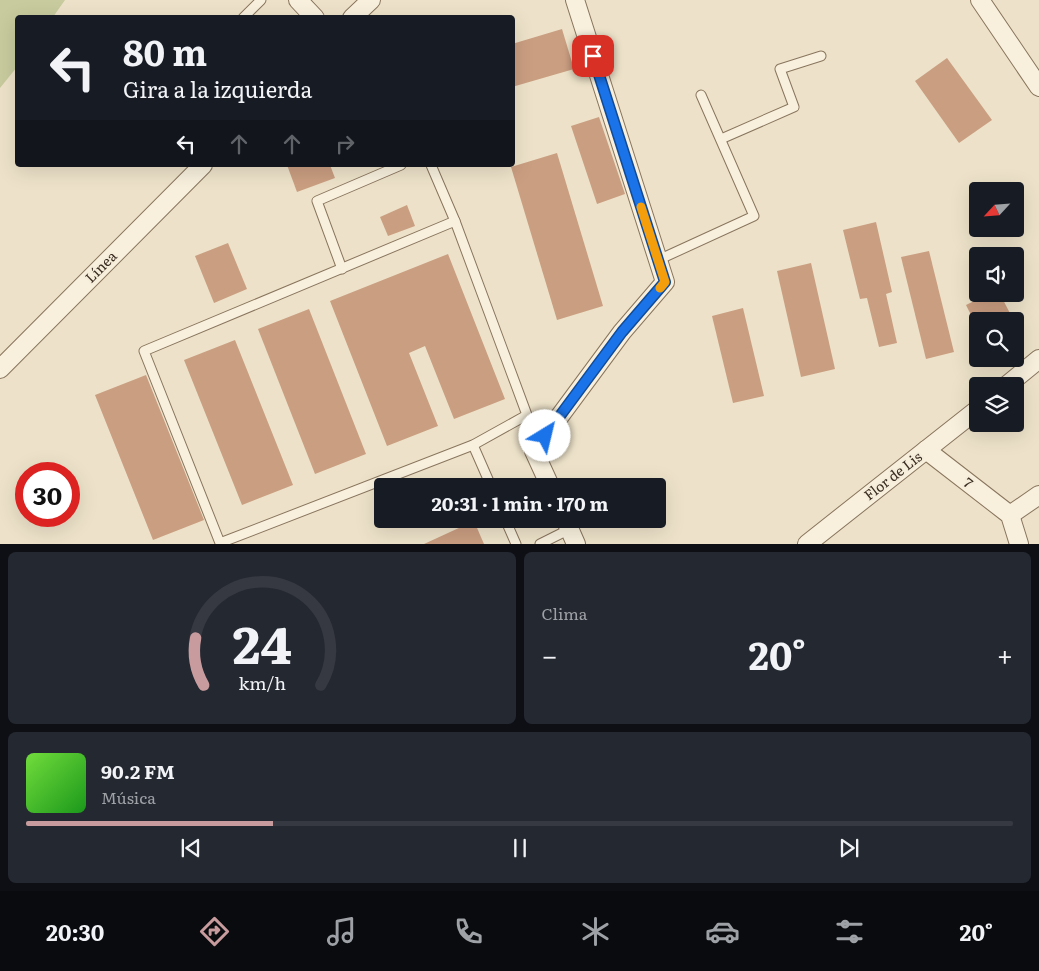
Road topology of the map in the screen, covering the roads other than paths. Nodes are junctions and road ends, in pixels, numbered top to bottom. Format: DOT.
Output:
graph roads {
  1 [pos="261,0"];
  2 [pos="298,0"];
  3 [pos="371,0"];
  4 [pos="575,0"];
  5 [pos="980,0"];
  6 [pos="247,15"];
  7 [pos="312,15"];
  8 [pos="355,15"];
  9 [pos="821,56"];
  10 [pos="1039,87"];
  11 [pos="701,94"];
  12 [pos="721,139"];
  13 [pos="201,167"];
  14 [pos="396,167"];
  15 [pos="432,167"];
  16 [pos="455,221"];
  17 [pos="658,260"];
  18 [pos="342,269"];
  19 [pos="1039,360"];
  20 [pos="0,369"];
  21 [pos="1017,377"];
  22 [pos="969,416"];
  23 [pos="473,445"];
  24 [pos="926,450"];
  25 [pos="487,478"];
  26 [pos="546,478"];
  27 [pos="1039,495"];
  28 [pos="1010,515"];
  29 [pos="509,528"];
  30 [pos="570,531"];
  31 [pos="516,544"];
  32 [pos="540,544"];
  33 [pos="807,544"];
  34 [pos="1020,544"];
  1 -- 6 [label="lane"];
  2 -- 7 [label="street"];
  3 -- 8 [label="street"];
  4 -- 17 [label="street"];
  5 -- 10 [label="street"];
  9 -- 12 [label="lane"];
  11 -- 12 [label="lane"];
  12 -- 17 [label="lane"];
  13 -- 20 [label="street, Línea"];
  14 -- 18 [label="lane"];
  15 -- 16 [label="lane"];
  16 -- 18 [label="lane"];
  16 -- 23 [label="lane"];
  17 -- 26 [label="street"];
  18 -- 23 [label="lane"];
  19 -- 21 [label="street"];
  22 -- 24 [label="street, Flor de Lis"];
  23 -- 25 [label="lane"];
  24 -- 28 [label="street, 7"];
  24 -- 33 [label="street, Flor de Lis"];
  27 -- 28 [label="street"];
  28 -- 34 [label="street"];
  29 -- 31 [label="lane"];
  30 -- 32 [label="lane"];
}
